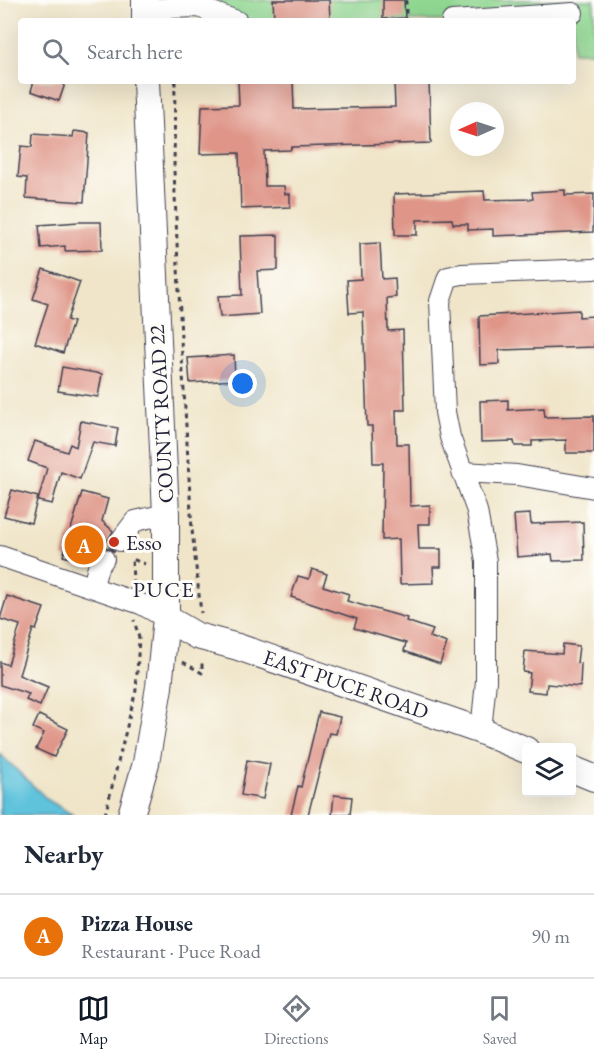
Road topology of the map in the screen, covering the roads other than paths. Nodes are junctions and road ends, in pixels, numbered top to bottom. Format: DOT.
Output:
graph roads {
  1 [pos="198,4"];
  2 [pos="145,10"];
  3 [pos="573,13"];
  4 [pos="230,18"];
  5 [pos="497,18"];
  6 [pos="146,84"];
  7 [pos="594,269"];
  8 [pos="462,472"];
  9 [pos="594,488"];
  10 [pos="166,514"];
  11 [pos="120,541"];
  12 [pos="0,556"];
  13 [pos="104,559"];
  14 [pos="93,586"];
  15 [pos="166,618"];
  16 [pos="481,731"];
  17 [pos="522,748"];
  18 [pos="576,771"];
  19 [pos="594,778"];
  20 [pos="114,814"];
  1 -- 2 [label="street"];
  1 -- 4 [label="street"];
  3 -- 5 [label="street"];
  6 -- 10 [label="main road, COUNTY ROAD 22"];
  7 -- 8 [label="street"];
  8 -- 9 [label="street"];
  8 -- 16 [label="street"];
  10 -- 11 [label="street"];
  10 -- 15 [label="main road, COUNTY ROAD 22"];
  12 -- 14 [label="street"];
  13 -- 14 [label="street"];
  14 -- 15 [label="street"];
  15 -- 16 [label="main road, EAST PUCE ROAD"];
  15 -- 20 [label="main road, COUNTY ROAD 22"];
  16 -- 17 [label="main road, EAST PUCE ROAD"];
  18 -- 19 [label="main road"];
}
